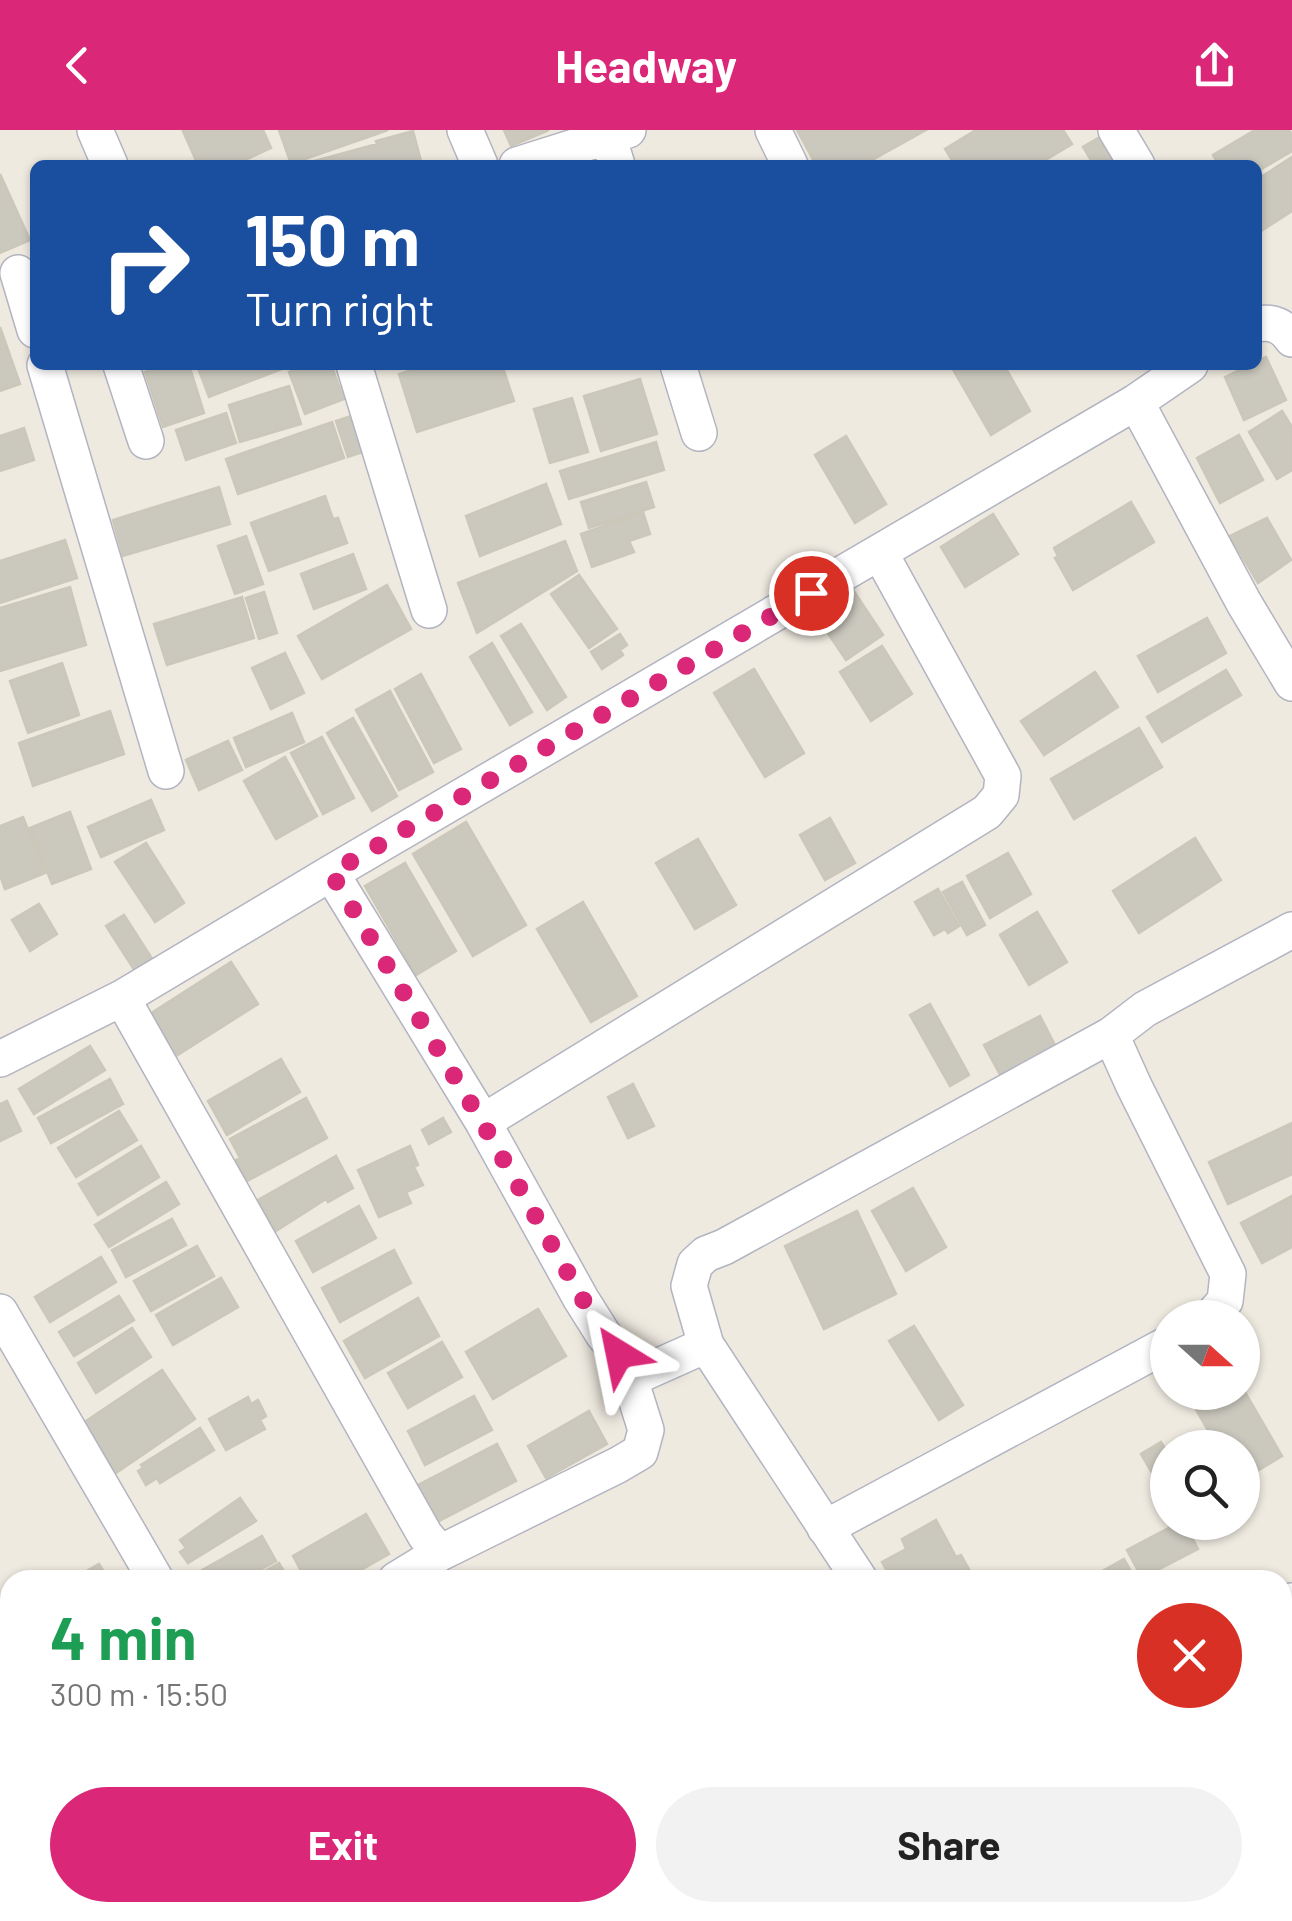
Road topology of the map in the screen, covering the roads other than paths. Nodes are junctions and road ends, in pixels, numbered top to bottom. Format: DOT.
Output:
graph roads {
  1 [pos="95,130"];
  2 [pos="465,130"];
  3 [pos="773,130"];
  4 [pos="1116,130"];
  5 [pos="617,144"];
  6 [pos="572,157"];
  7 [pos="108,160"];
  8 [pos="478,160"];
  9 [pos="788,160"];
  10 [pos="1134,160"];
  11 [pos="18,273"];
  12 [pos="30,313"];
  13 [pos="1262,323"];
  14 [pos="1292,339"];
  15 [pos="46,370"];
  16 [pos="123,370"];
  17 [pos="356,370"];
  18 [pos="680,370"];
  19 [pos="1183,370"];
  20 [pos="1136,402"];
  21 [pos="699,434"];
  22 [pos="146,442"];
  23 [pos="880,553"];
  24 [pos="429,610"];
  25 [pos="1292,683"];
  26 [pos="166,771"];
  27 [pos="331,873"];
  28 [pos="1292,930"];
  29 [pos="122,998"];
  30 [pos="1111,1035"];
  31 [pos="0,1059"];
  32 [pos="482,1122"];
  33 [pos="1225,1300"];
  34 [pos="0,1312"];
  35 [pos="706,1345"];
  36 [pos="1150,1354"];
  37 [pos="630,1380"];
  38 [pos="825,1528"];
  39 [pos="440,1553"];
  40 [pos="150,1570"];
  41 [pos="412,1570"];
  42 [pos="853,1570"];
  1 -- 7 [label="street"];
  2 -- 8 [label="street"];
  3 -- 9 [label="street"];
  4 -- 10 [label="street"];
  5 -- 6 [label="street"];
  11 -- 12 [label="street"];
  13 -- 14 [label="street"];
  15 -- 26 [label="street"];
  16 -- 22 [label="street"];
  17 -- 24 [label="street"];
  18 -- 21 [label="street"];
  19 -- 20 [label="street"];
  20 -- 23 [label="street"];
  20 -- 25 [label="street"];
  23 -- 27 [label="street"];
  23 -- 32 [label="street"];
  27 -- 29 [label="street"];
  27 -- 32 [label="street"];
  28 -- 30 [label="street"];
  29 -- 31 [label="street"];
  29 -- 39 [label="street"];
  30 -- 33 [label="street"];
  30 -- 35 [label="street"];
  32 -- 37 [label="street"];
  34 -- 40 [label="street"];
  35 -- 37 [label="street"];
  35 -- 38 [label="street"];
  36 -- 38 [label="street"];
  37 -- 39 [label="street"];
  38 -- 42 [label="street"];
  39 -- 41 [label="street"];
}
